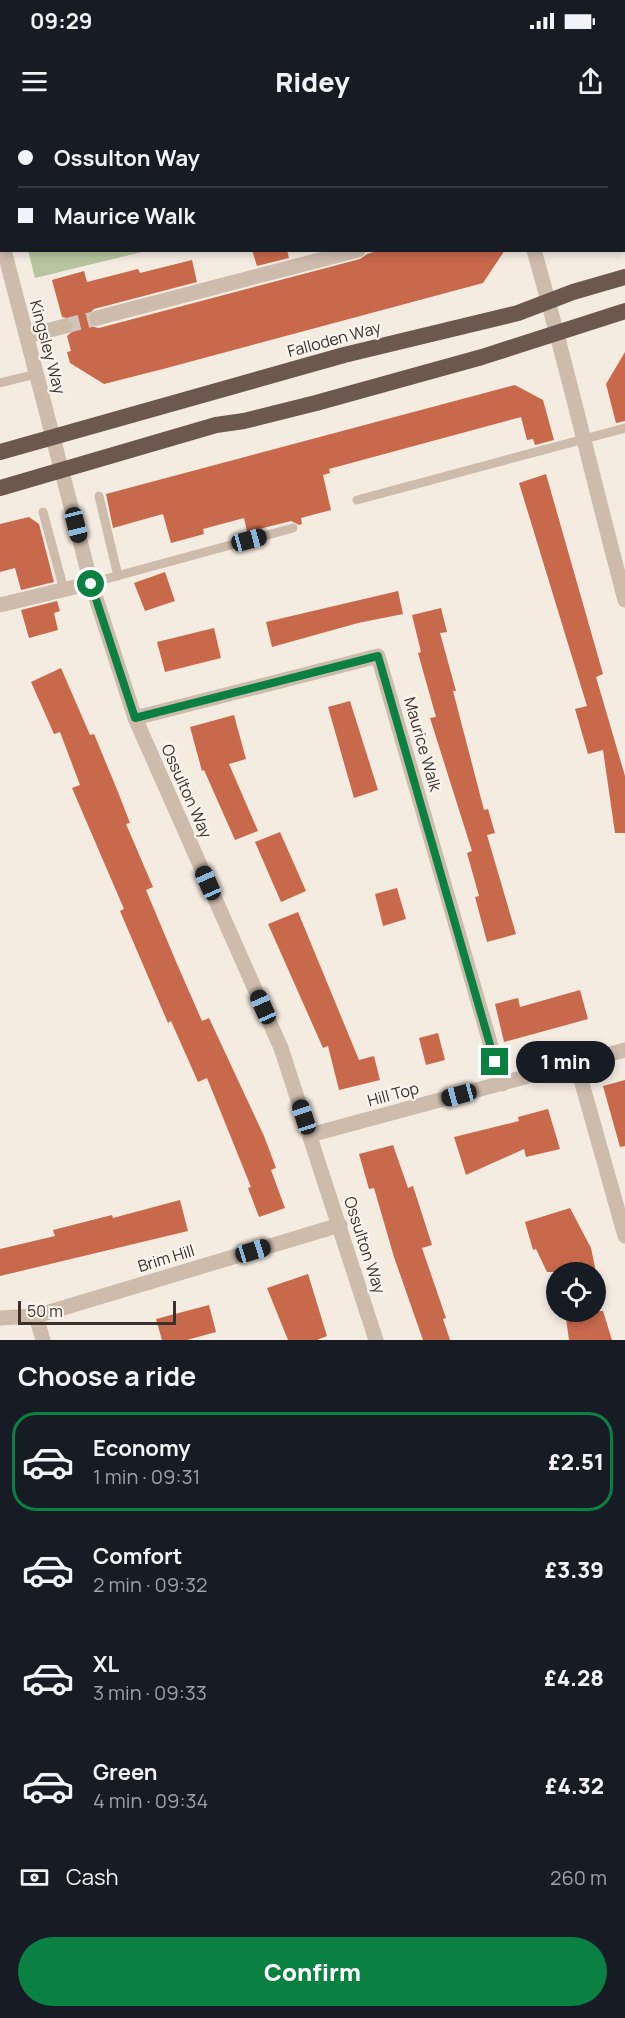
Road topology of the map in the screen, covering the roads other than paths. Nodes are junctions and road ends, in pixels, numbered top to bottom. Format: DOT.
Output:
graph roads {
  1 [pos="350,252"];
  2 [pos="535,252"];
  3 [pos="4,261"];
  4 [pos="625,277"];
  5 [pos="625,311"];
  6 [pos="553,316"];
  7 [pos="97,318"];
  8 [pos="65,326"];
  9 [pos="27,336"];
  10 [pos="36,374"];
  11 [pos="0,383"];
  12 [pos="625,428"];
  13 [pos="583,439"];
  14 [pos="55,444"];
  15 [pos="0,452"];
  16 [pos="62,470"];
  17 [pos="0,488"];
  18 [pos="99,496"];
  19 [pos="357,500"];
  20 [pos="43,512"];
  21 [pos="293,528"];
  22 [pos="620,558"];
  23 [pos="118,576"];
  24 [pos="91,584"];
  25 [pos="64,590"];
  26 [pos="625,600"];
  27 [pos="0,605"];
  28 [pos="135,718"];
  29 [pos="625,1050"];
  30 [pos="576,1062"];
  31 [pos="502,1084"];
  32 [pos="310,1135"];
  33 [pos="340,1225"];
  34 [pos="625,1236"];
  35 [pos="36,1316"];
  36 [pos="0,1318"];
  37 [pos="44,1340"];
  38 [pos="376,1340"];
  1 -- 7 [label="street"];
  2 -- 6 [label="street"];
  3 -- 9 [label="street, Kingsley Way"];
  4 -- 6 [label="highway, Falloden Way"];
  5 -- 6 [label="highway, Falloden Way"];
  6 -- 13 [label="street"];
  6 -- 14 [label="highway, Falloden Way"];
  6 -- 16 [label="highway, Falloden Way"];
  8 -- 9 [label="street"];
  9 -- 10 [label="street, Kingsley Way"];
  10 -- 11 [label="lane"];
  10 -- 14 [label="street, Kingsley Way"];
  12 -- 13 [label="lane"];
  13 -- 19 [label="lane"];
  13 -- 22 [label="street"];
  14 -- 15 [label="highway, Falloden Way"];
  14 -- 16 [label="street, Ossulton Way"];
  16 -- 17 [label="highway, Falloden Way"];
  16 -- 24 [label="street, Ossulton Way"];
  18 -- 23 [label="lane"];
  20 -- 25 [label="lane"];
  21 -- 23 [label="lane"];
  22 -- 26 [label="street"];
  23 -- 24 [label="lane"];
  24 -- 25 [label="street"];
  24 -- 28 [label="street, Ossulton Way"];
  25 -- 27 [label="street"];
  28 -- 31 [label="street, Maurice Walk"];
  28 -- 32 [label="street, Ossulton Way"];
  29 -- 30 [label="street, Hill Top"];
  30 -- 31 [label="street, Hill Top"];
  30 -- 34 [label="street"];
  31 -- 32 [label="street, Hill Top"];
  32 -- 33 [label="street, Ossulton Way"];
  33 -- 35 [label="street, Brim Hill"];
  33 -- 38 [label="street, Ossulton Way"];
  35 -- 36 [label="street, Brim Hill"];
  35 -- 37 [label="street"];
}
